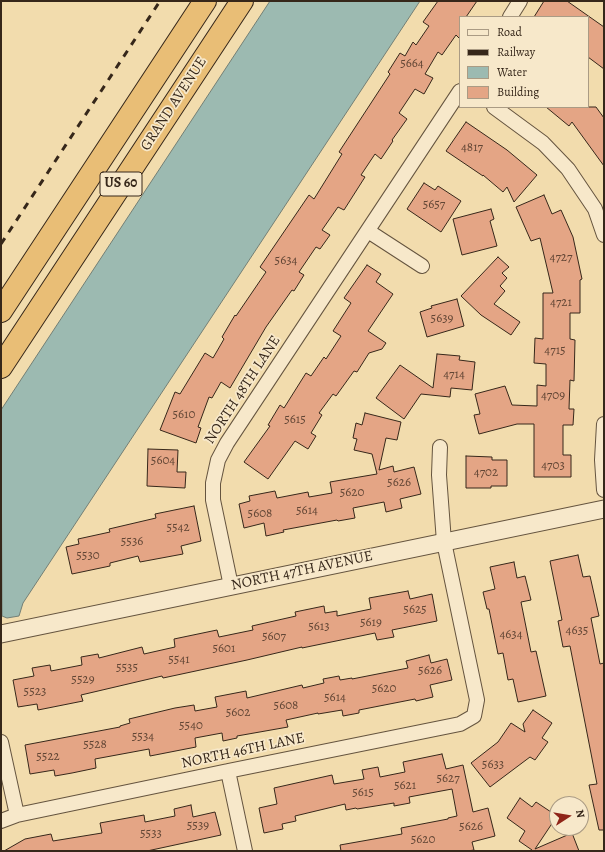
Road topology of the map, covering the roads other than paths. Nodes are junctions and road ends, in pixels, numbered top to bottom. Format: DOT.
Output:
graph roads {
  1 [pos="205,1"];
  2 [pos="242,1"];
  3 [pos="520,1"];
  4 [pos="511,16"];
  5 [pos="459,93"];
  6 [pos="495,108"];
  7 [pos="368,231"];
  8 [pos="604,235"];
  9 [pos="422,266"];
  10 [pos="1,311"];
  11 [pos="1,367"];
  12 [pos="604,424"];
  13 [pos="440,447"];
  14 [pos="604,490"];
  15 [pos="604,509"];
  16 [pos="444,542"];
  17 [pos="231,586"];
  18 [pos="1,634"];
  19 [pos="1,742"];
  20 [pos="228,771"];
  21 [pos="17,816"];
  22 [pos="1,821"];
  23 [pos="245,851"];
  1 -- 10 [label="highway, GRAND AVENUE / US 60"];
  2 -- 11 [label="highway, GRAND AVENUE / US 60"];
  3 -- 4 [label="street"];
  5 -- 7 [label="street, NORTH 48TH LANE"];
  6 -- 8 [label="street"];
  7 -- 9 [label="street"];
  7 -- 17 [label="street, NORTH 48TH LANE"];
  12 -- 14 [label="street"];
  13 -- 16 [label="street"];
  15 -- 16 [label="street, NORTH 47TH AVENUE"];
  16 -- 17 [label="street, NORTH 47TH AVENUE"];
  16 -- 20 [label="street, NORTH 46TH LANE"];
  17 -- 18 [label="street, NORTH 47TH AVENUE"];
  19 -- 21 [label="street"];
  20 -- 21 [label="street, NORTH 46TH LANE"];
  20 -- 23 [label="street"];
  21 -- 22 [label="street, NORTH 46TH LANE"];
}
